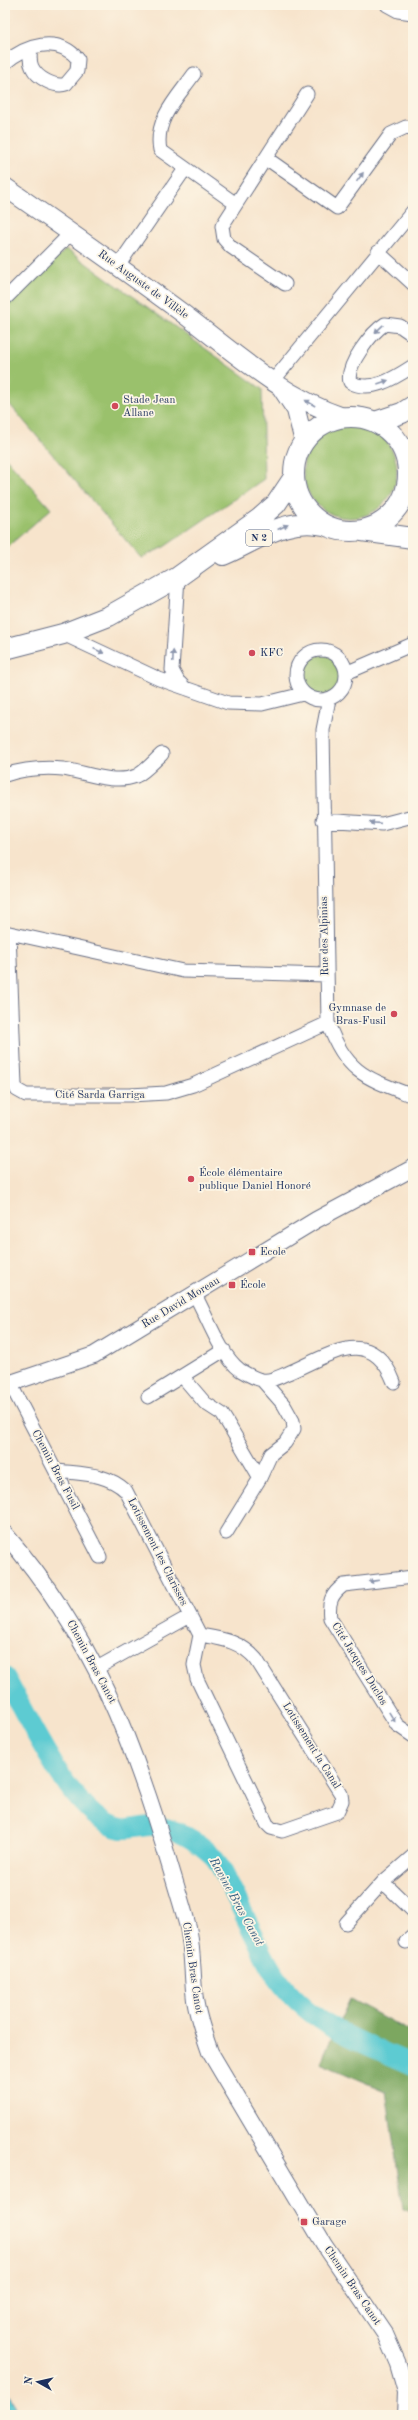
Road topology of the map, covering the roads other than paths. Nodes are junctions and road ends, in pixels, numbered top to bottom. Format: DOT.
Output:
graph roads {
  1 [pos="387,5"];
  2 [pos="413,13"];
  3 [pos="31,48"];
  4 [pos="5,63"];
  5 [pos="194,74"];
  6 [pos="308,94"];
  7 [pos="413,128"];
  8 [pos="266,158"];
  9 [pos="185,169"];
  10 [pos="5,187"];
  11 [pos="236,204"];
  12 [pos="413,212"];
  13 [pos="71,233"];
  14 [pos="378,252"];
  15 [pos="118,266"];
  16 [pos="286,284"];
  17 [pos="413,284"];
  18 [pos="5,299"];
  19 [pos="413,335"];
  20 [pos="413,366"];
  21 [pos="276,383"];
  22 [pos="413,406"];
  23 [pos="343,417"];
  24 [pos="374,422"];
  25 [pos="304,442"];
  26 [pos="413,442"];
  27 [pos="294,477"];
  28 [pos="409,482"];
  29 [pos="324,525"];
  30 [pos="360,530"];
  31 [pos="413,538"];
  32 [pos="196,566"];
  33 [pos="178,577"];
  34 [pos="63,634"];
  35 [pos="413,644"];
  36 [pos="5,648"];
  37 [pos="344,668"];
  38 [pos="296,679"];
  39 [pos="187,689"];
  40 [pos="308,696"];
  41 [pos="329,699"];
  42 [pos="276,700"];
  43 [pos="323,730"];
  44 [pos="162,754"];
  45 [pos="5,775"];
  46 [pos="413,816"];
  47 [pos="323,820"];
  48 [pos="7,932"];
  49 [pos="326,975"];
  50 [pos="328,1023"];
  51 [pos="413,1096"];
  52 [pos="413,1168"];
  53 [pos="195,1295"];
  54 [pos="224,1350"];
  55 [pos="182,1376"];
  56 [pos="262,1380"];
  57 [pos="394,1382"];
  58 [pos="7,1384"];
  59 [pos="148,1397"];
  60 [pos="57,1471"];
  61 [pos="260,1478"];
  62 [pos="226,1533"];
  63 [pos="5,1534"];
  64 [pos="100,1557"];
  65 [pos="413,1577"];
  66 [pos="190,1616"];
  67 [pos="200,1635"];
  68 [pos="97,1668"];
  69 [pos="413,1736"];
  70 [pos="413,1856"];
  71 [pos="383,1882"];
  72 [pos="413,1911"];
  73 [pos="346,1923"];
  74 [pos="410,2391"];
  75 [pos="405,2415"];
  1 -- 2 [label="street"];
  3 -- 4 [label="street"];
  5 -- 9 [label="street"];
  6 -- 8 [label="street"];
  8 -- 7 [label="street, one-way"];
  8 -- 11 [label="street"];
  9 -- 11 [label="street"];
  9 -- 15 [label="street"];
  10 -- 13 [label="main road, Rue Auguste de Villèle"];
  11 -- 16 [label="street"];
  12 -- 14 [label="street"];
  13 -- 15 [label="main road, Rue Auguste de Villèle"];
  13 -- 18 [label="street"];
  14 -- 17 [label="street"];
  14 -- 21 [label="street"];
  15 -- 21 [label="main road, Rue Auguste de Villèle"];
  19 -- 20 [label="street, one-way"];
  23 -- 21 [label="main road, Rue Auguste de Villèle, one-way"];
  21 -- 25 [label="main road, Rue Auguste de Villèle"];
  22 -- 24 [label="main road"];
  23 -- 24 [label="main road"];
  23 -- 25 [label="main road, N 2"];
  24 -- 28 [label="main road"];
  25 -- 27 [label="main road, N 2"];
  26 -- 28 [label="main road, N 2"];
  27 -- 29 [label="main road, N 2"];
  27 -- 32 [label="main road, N 2"];
  28 -- 30 [label="main road, N 2"];
  29 -- 30 [label="main road, N 2"];
  32 -- 29 [label="main road, N 2, one-way"];
  30 -- 31 [label="main road"];
  32 -- 33 [label="main road, N 2"];
  33 -- 34 [label="main road, N 2"];
  39 -- 33 [label="street, one-way"];
  34 -- 36 [label="main road, N 2"];
  34 -- 39 [label="street, one-way"];
  35 -- 37 [label="street"];
  37 -- 38 [label="street"];
  37 -- 41 [label="street"];
  38 -- 40 [label="street"];
  38 -- 42 [label="street"];
  39 -- 42 [label="street"];
  40 -- 41 [label="street"];
  40 -- 42 [label="street"];
  40 -- 43 [label="street, Rue des Alpinias"];
  41 -- 43 [label="street, Rue des Alpinias"];
  43 -- 47 [label="street, Rue des Alpinias"];
  44 -- 45 [label="street"];
  46 -- 47 [label="street, one-way"];
  47 -- 49 [label="street, Rue des Alpinias"];
  48 -- 49 [label="street, Cité Sarda Garriga"];
  48 -- 50 [label="street, Cité Sarda Garriga"];
  49 -- 50 [label="street, Rue des Alpinias"];
  50 -- 51 [label="street, Rue des Alpinias"];
  52 -- 53 [label="street, Rue David Moreau"];
  53 -- 54 [label="street"];
  53 -- 58 [label="street, Rue David Moreau"];
  54 -- 55 [label="street"];
  54 -- 56 [label="street"];
  55 -- 59 [label="street"];
  55 -- 61 [label="street"];
  56 -- 57 [label="street"];
  56 -- 61 [label="street"];
  58 -- 60 [label="street, Chemin Bras Fusil"];
  60 -- 64 [label="street, Chemin Bras Fusil"];
  60 -- 66 [label="street, Lotissement les Clarisses"];
  61 -- 62 [label="street"];
  63 -- 68 [label="street, Chemin Bras Canot"];
  65 -- 69 [label="street, Cité Jacques Duclos, one-way"];
  66 -- 67 [label="street, Lotissement les Clarisses"];
  66 -- 68 [label="street"];
  67 -- 67 [label="street, Lotissement la Canal"];
  68 -- 74 [label="street, Chemin Bras Canot"];
  70 -- 71 [label="street"];
  71 -- 72 [label="street"];
  71 -- 73 [label="street"];
  74 -- 75 [label="street, Chemin Bras Canot"];
}
